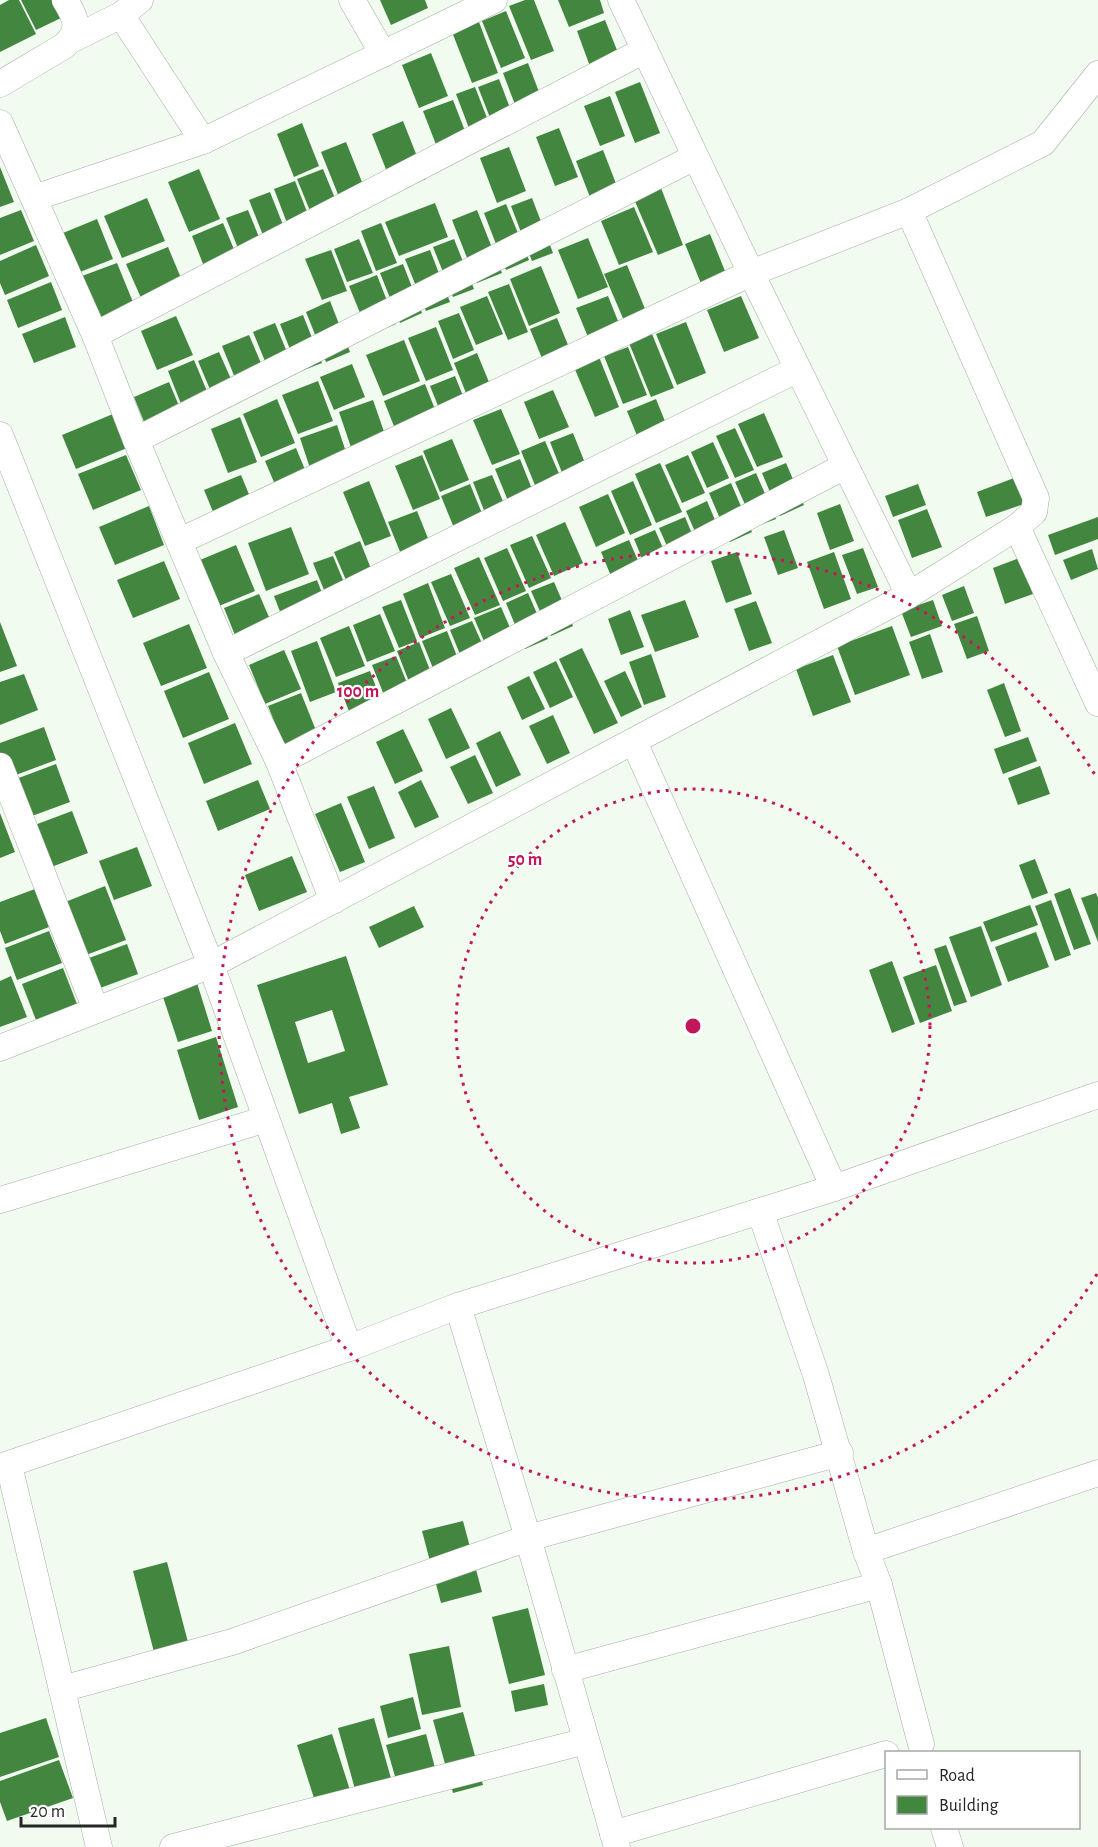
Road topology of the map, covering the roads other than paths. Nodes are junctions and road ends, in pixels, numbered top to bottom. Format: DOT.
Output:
graph roads {
  1 [pos="65,0"];
  2 [pos="352,0"];
  3 [pos="494,0"];
  4 [pos="621,0"];
  5 [pos="131,7"];
  6 [pos="73,39"];
  7 [pos="645,51"];
  8 [pos="383,54"];
  9 [pos="1098,74"];
  10 [pos="0,84"];
  11 [pos="0,123"];
  12 [pos="203,141"];
  13 [pos="695,158"];
  14 [pos="34,198"];
  15 [pos="909,211"];
  16 [pos="750,273"];
  17 [pos="95,335"];
  18 [pos="798,369"];
  19 [pos="0,435"];
  20 [pos="136,440"];
  21 [pos="845,466"];
  22 [pos="1017,527"];
  23 [pos="180,541"];
  24 [pos="909,594"];
  25 [pos="226,653"];
  26 [pos="1098,704"];
  27 [pos="634,742"];
  28 [pos="279,762"];
  29 [pos="0,766"];
  30 [pos="333,901"];
  31 [pos="211,965"];
  32 [pos="96,1010"];
  33 [pos="0,1048"];
  34 [pos="1098,1095"];
  35 [pos="266,1119"];
  36 [pos="834,1188"];
  37 [pos="0,1200"];
  38 [pos="760,1211"];
  39 [pos="458,1306"];
  40 [pos="349,1348"];
  41 [pos="840,1453"];
  42 [pos="4,1466"];
  43 [pos="1098,1473"];
  44 [pos="528,1538"];
  45 [pos="866,1551"];
  46 [pos="879,1585"];
  47 [pos="565,1670"];
  48 [pos="63,1689"];
  49 [pos="586,1741"];
  50 [pos="922,1748"];
  51 [pos="900,1751"];
  52 [pos="885,1754"];
  53 [pos="945,1829"];
  54 [pos="615,1840"];
  55 [pos="99,1847"];
  56 [pos="173,1847"];
  57 [pos="950,1847"];
  1 -- 6 [label="street"];
  2 -- 8 [label="street"];
  3 -- 8 [label="street"];
  4 -- 7 [label="street"];
  5 -- 6 [label="street"];
  5 -- 12 [label="street"];
  6 -- 10 [label="street"];
  7 -- 13 [label="street"];
  7 -- 17 [label="street"];
  8 -- 12 [label="street"];
  9 -- 15 [label="street"];
  11 -- 14 [label="street"];
  12 -- 14 [label="street"];
  13 -- 16 [label="street"];
  13 -- 20 [label="street"];
  14 -- 17 [label="street"];
  15 -- 16 [label="street"];
  15 -- 22 [label="street"];
  16 -- 18 [label="street"];
  16 -- 23 [label="street"];
  17 -- 20 [label="street"];
  18 -- 21 [label="street"];
  18 -- 25 [label="street"];
  19 -- 31 [label="street"];
  20 -- 23 [label="street"];
  21 -- 24 [label="street"];
  21 -- 28 [label="street"];
  22 -- 24 [label="street"];
  22 -- 26 [label="street"];
  23 -- 25 [label="street"];
  24 -- 27 [label="street"];
  25 -- 28 [label="street"];
  27 -- 30 [label="street"];
  27 -- 36 [label="street"];
  28 -- 30 [label="street"];
  29 -- 32 [label="street"];
  30 -- 31 [label="street"];
  31 -- 32 [label="street"];
  31 -- 35 [label="street"];
  32 -- 33 [label="street"];
  34 -- 36 [label="street"];
  35 -- 37 [label="street"];
  35 -- 40 [label="street"];
  36 -- 38 [label="street"];
  38 -- 39 [label="street"];
  38 -- 41 [label="street"];
  39 -- 40 [label="street"];
  39 -- 44 [label="street"];
  40 -- 42 [label="street"];
  41 -- 44 [label="street"];
  41 -- 45 [label="street"];
  42 -- 48 [label="street"];
  43 -- 45 [label="street"];
  44 -- 47 [label="street"];
  44 -- 48 [label="street"];
  45 -- 46 [label="street"];
  46 -- 47 [label="street"];
  46 -- 50 [label="street"];
  47 -- 49 [label="street"];
  48 -- 55 [label="street"];
  49 -- 54 [label="street"];
  49 -- 56 [label="street"];
  50 -- 51 [label="street"];
  52 -- 54 [label="street"];
  53 -- 57 [label="street"];
}
